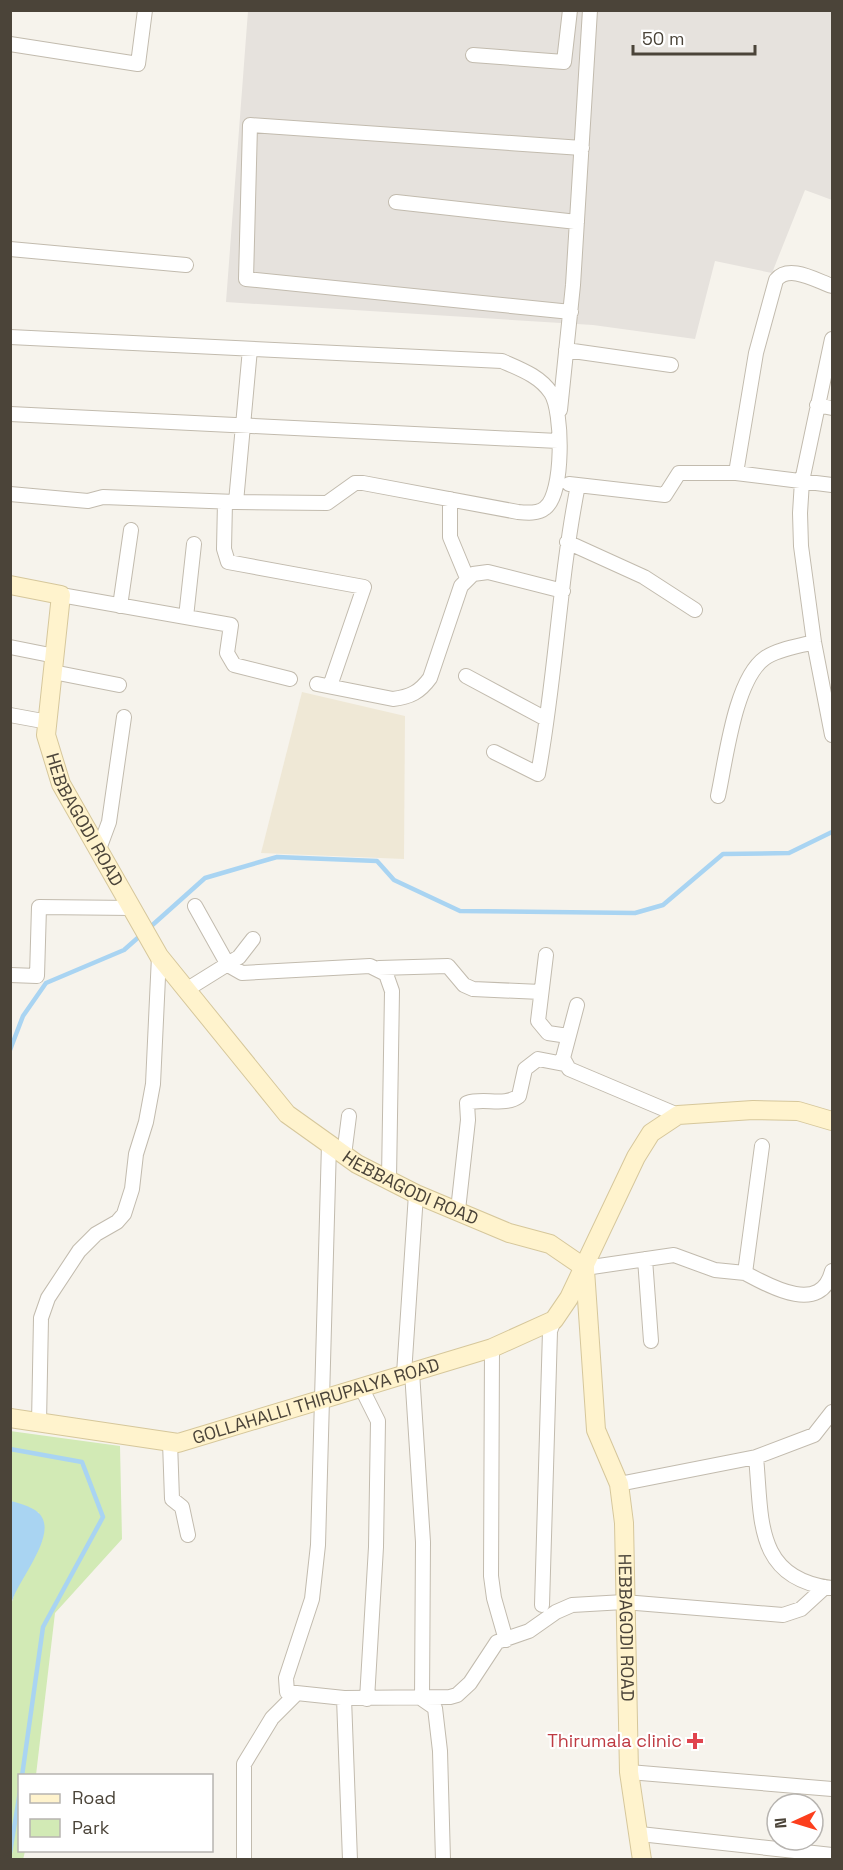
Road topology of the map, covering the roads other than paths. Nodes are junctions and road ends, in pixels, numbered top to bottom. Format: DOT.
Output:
graph roads {
  1 [pos="145,10"];
  2 [pos="570,10"];
  3 [pos="590,10"];
  4 [pos="10,44"];
  5 [pos="473,55"];
  6 [pos="582,148"];
  7 [pos="396,202"];
  8 [pos="577,222"];
  9 [pos="10,249"];
  10 [pos="186,265"];
  11 [pos="832,286"];
  12 [pos="571,312"];
  13 [pos="10,336"];
  14 [pos="832,339"];
  15 [pos="250,350"];
  16 [pos="566,350"];
  17 [pos="671,364"];
  18 [pos="817,405"];
  19 [pos="832,408"];
  20 [pos="560,412"];
  21 [pos="10,414"];
  22 [pos="243,426"];
  23 [pos="558,441"];
  24 [pos="736,473"];
  25 [pos="802,481"];
  26 [pos="557,483"];
  27 [pos="578,485"];
  28 [pos="832,485"];
  29 [pos="10,494"];
  30 [pos="450,500"];
  31 [pos="230,502"];
  32 [pos="131,530"];
  33 [pos="567,542"];
  34 [pos="194,544"];
  35 [pos="467,578"];
  36 [pos="10,585"];
  37 [pos="563,591"];
  38 [pos="61,595"];
  39 [pos="120,606"];
  40 [pos="695,610"];
  41 [pos="186,617"];
  42 [pos="814,642"];
  43 [pos="10,647"];
  44 [pos="54,664"];
  45 [pos="466,676"];
  46 [pos="290,679"];
  47 [pos="119,685"];
  48 [pos="10,715"];
  49 [pos="124,717"];
  50 [pos="546,719"];
  51 [pos="48,722"];
  52 [pos="832,735"];
  53 [pos="494,752"];
  54 [pos="718,796"];
  55 [pos="99,849"];
  56 [pos="195,906"];
  57 [pos="132,908"];
  58 [pos="253,939"];
  59 [pos="546,955"];
  60 [pos="159,956"];
  61 [pos="228,965"];
  62 [pos="379,968"];
  63 [pos="10,975"];
  64 [pos="186,990"];
  65 [pos="541,992"];
  66 [pos="577,1005"];
  67 [pos="568,1036"];
  68 [pos="564,1064"];
  69 [pos="678,1115"];
  70 [pos="349,1116"];
  71 [pos="832,1121"];
  72 [pos="329,1144"];
  73 [pos="762,1146"];
  74 [pos="344,1155"];
  75 [pos="389,1179"];
  76 [pos="416,1194"];
  77 [pos="458,1210"];
  78 [pos="645,1259"];
  79 [pos="585,1268"];
  80 [pos="832,1271"];
  81 [pos="745,1273"];
  82 [pos="554,1320"];
  83 [pos="651,1341"];
  84 [pos="492,1348"];
  85 [pos="408,1373"];
  86 [pos="362,1389"];
  87 [pos="320,1401"];
  88 [pos="832,1412"];
  89 [pos="10,1418"];
  90 [pos="39,1423"];
  91 [pos="170,1442"];
  92 [pos="756,1457"];
  93 [pos="619,1484"];
  94 [pos="188,1535"];
  95 [pos="829,1588"];
  96 [pos="624,1602"];
  97 [pos="542,1605"];
  98 [pos="506,1640"];
  99 [pos="295,1695"];
  100 [pos="344,1698"];
  101 [pos="367,1699"];
  102 [pos="422,1699"];
  103 [pos="629,1772"];
  104 [pos="832,1789"];
  105 [pos="640,1834"];
  106 [pos="832,1855"];
  107 [pos="244,1860"];
  108 [pos="350,1860"];
  109 [pos="444,1860"];
  110 [pos="642,1860"];
  1 -- 4 [label="street"];
  2 -- 5 [label="street"];
  3 -- 6 [label="street"];
  6 -- 8 [label="street"];
  6 -- 12 [label="street"];
  7 -- 8 [label="street"];
  8 -- 12 [label="street"];
  9 -- 10 [label="street"];
  11 -- 24 [label="street"];
  12 -- 16 [label="street"];
  13 -- 15 [label="street"];
  14 -- 18 [label="street"];
  15 -- 20 [label="street"];
  15 -- 22 [label="street"];
  16 -- 17 [label="street"];
  16 -- 20 [label="street"];
  18 -- 19 [label="street"];
  18 -- 25 [label="street"];
  20 -- 23 [label="street"];
  21 -- 22 [label="street"];
  22 -- 23 [label="street"];
  22 -- 31 [label="street"];
  23 -- 26 [label="street"];
  24 -- 25 [label="street"];
  24 -- 27 [label="street"];
  25 -- 28 [label="street"];
  25 -- 42 [label="street"];
  26 -- 27 [label="street"];
  26 -- 30 [label="street"];
  27 -- 33 [label="street"];
  29 -- 31 [label="street"];
  30 -- 31 [label="street"];
  30 -- 35 [label="street"];
  31 -- 35 [label="street"];
  32 -- 39 [label="street"];
  33 -- 37 [label="street"];
  33 -- 40 [label="street"];
  34 -- 41 [label="street"];
  35 -- 37 [label="street"];
  36 -- 38 [label="street"];
  37 -- 50 [label="street"];
  38 -- 39 [label="street"];
  38 -- 44 [label="street, HEBBAGODI ROAD"];
  39 -- 41 [label="street"];
  41 -- 46 [label="street"];
  42 -- 52 [label="street"];
  42 -- 54 [label="street"];
  43 -- 44 [label="street"];
  44 -- 47 [label="street"];
  44 -- 51 [label="street, HEBBAGODI ROAD"];
  45 -- 50 [label="street"];
  48 -- 51 [label="street"];
  49 -- 55 [label="street"];
  50 -- 53 [label="street"];
  51 -- 55 [label="street, HEBBAGODI ROAD"];
  55 -- 57 [label="street, HEBBAGODI ROAD"];
  56 -- 61 [label="street"];
  57 -- 60 [label="street, HEBBAGODI ROAD"];
  57 -- 63 [label="street"];
  58 -- 61 [label="street"];
  59 -- 65 [label="street"];
  60 -- 64 [label="street, HEBBAGODI ROAD"];
  60 -- 90 [label="street"];
  61 -- 62 [label="street"];
  61 -- 64 [label="street"];
  62 -- 65 [label="street"];
  62 -- 75 [label="street"];
  64 -- 72 [label="street, HEBBAGODI ROAD"];
  65 -- 67 [label="street"];
  66 -- 67 [label="street"];
  67 -- 68 [label="street"];
  68 -- 69 [label="street"];
  68 -- 77 [label="street"];
  69 -- 71 [label="street"];
  69 -- 79 [label="street"];
  70 -- 74 [label="street"];
  72 -- 74 [label="street, HEBBAGODI ROAD"];
  72 -- 87 [label="street"];
  73 -- 81 [label="street"];
  74 -- 75 [label="street, HEBBAGODI ROAD"];
  75 -- 76 [label="street, HEBBAGODI ROAD"];
  76 -- 77 [label="street, HEBBAGODI ROAD"];
  76 -- 85 [label="street"];
  77 -- 79 [label="street, HEBBAGODI ROAD"];
  78 -- 79 [label="street"];
  78 -- 81 [label="street"];
  78 -- 83 [label="street"];
  79 -- 82 [label="street"];
  79 -- 93 [label="street, HEBBAGODI ROAD"];
  80 -- 81 [label="street"];
  82 -- 84 [label="street, GOLLAHALLI THIRUPALYA ROAD"];
  82 -- 97 [label="street"];
  84 -- 85 [label="street, GOLLAHALLI THIRUPALYA ROAD"];
  84 -- 98 [label="street"];
  85 -- 86 [label="street, GOLLAHALLI THIRUPALYA ROAD"];
  85 -- 102 [label="street"];
  86 -- 87 [label="street, GOLLAHALLI THIRUPALYA ROAD"];
  86 -- 101 [label="street"];
  87 -- 91 [label="street, GOLLAHALLI THIRUPALYA ROAD"];
  87 -- 99 [label="street"];
  88 -- 92 [label="street"];
  89 -- 90 [label="street, GOLLAHALLI THIRUPALYA ROAD"];
  90 -- 91 [label="street, GOLLAHALLI THIRUPALYA ROAD"];
  91 -- 94 [label="street"];
  92 -- 93 [label="street"];
  92 -- 95 [label="street"];
  93 -- 96 [label="street, HEBBAGODI ROAD"];
  95 -- 96 [label="street"];
  96 -- 98 [label="street"];
  96 -- 103 [label="street, HEBBAGODI ROAD"];
  98 -- 102 [label="street"];
  99 -- 100 [label="street"];
  99 -- 107 [label="street"];
  100 -- 101 [label="street"];
  100 -- 108 [label="street"];
  101 -- 102 [label="street"];
  102 -- 109 [label="street"];
  103 -- 104 [label="street"];
  103 -- 105 [label="street, HEBBAGODI ROAD"];
  105 -- 106 [label="street"];
  105 -- 110 [label="street, HEBBAGODI ROAD"];
}
